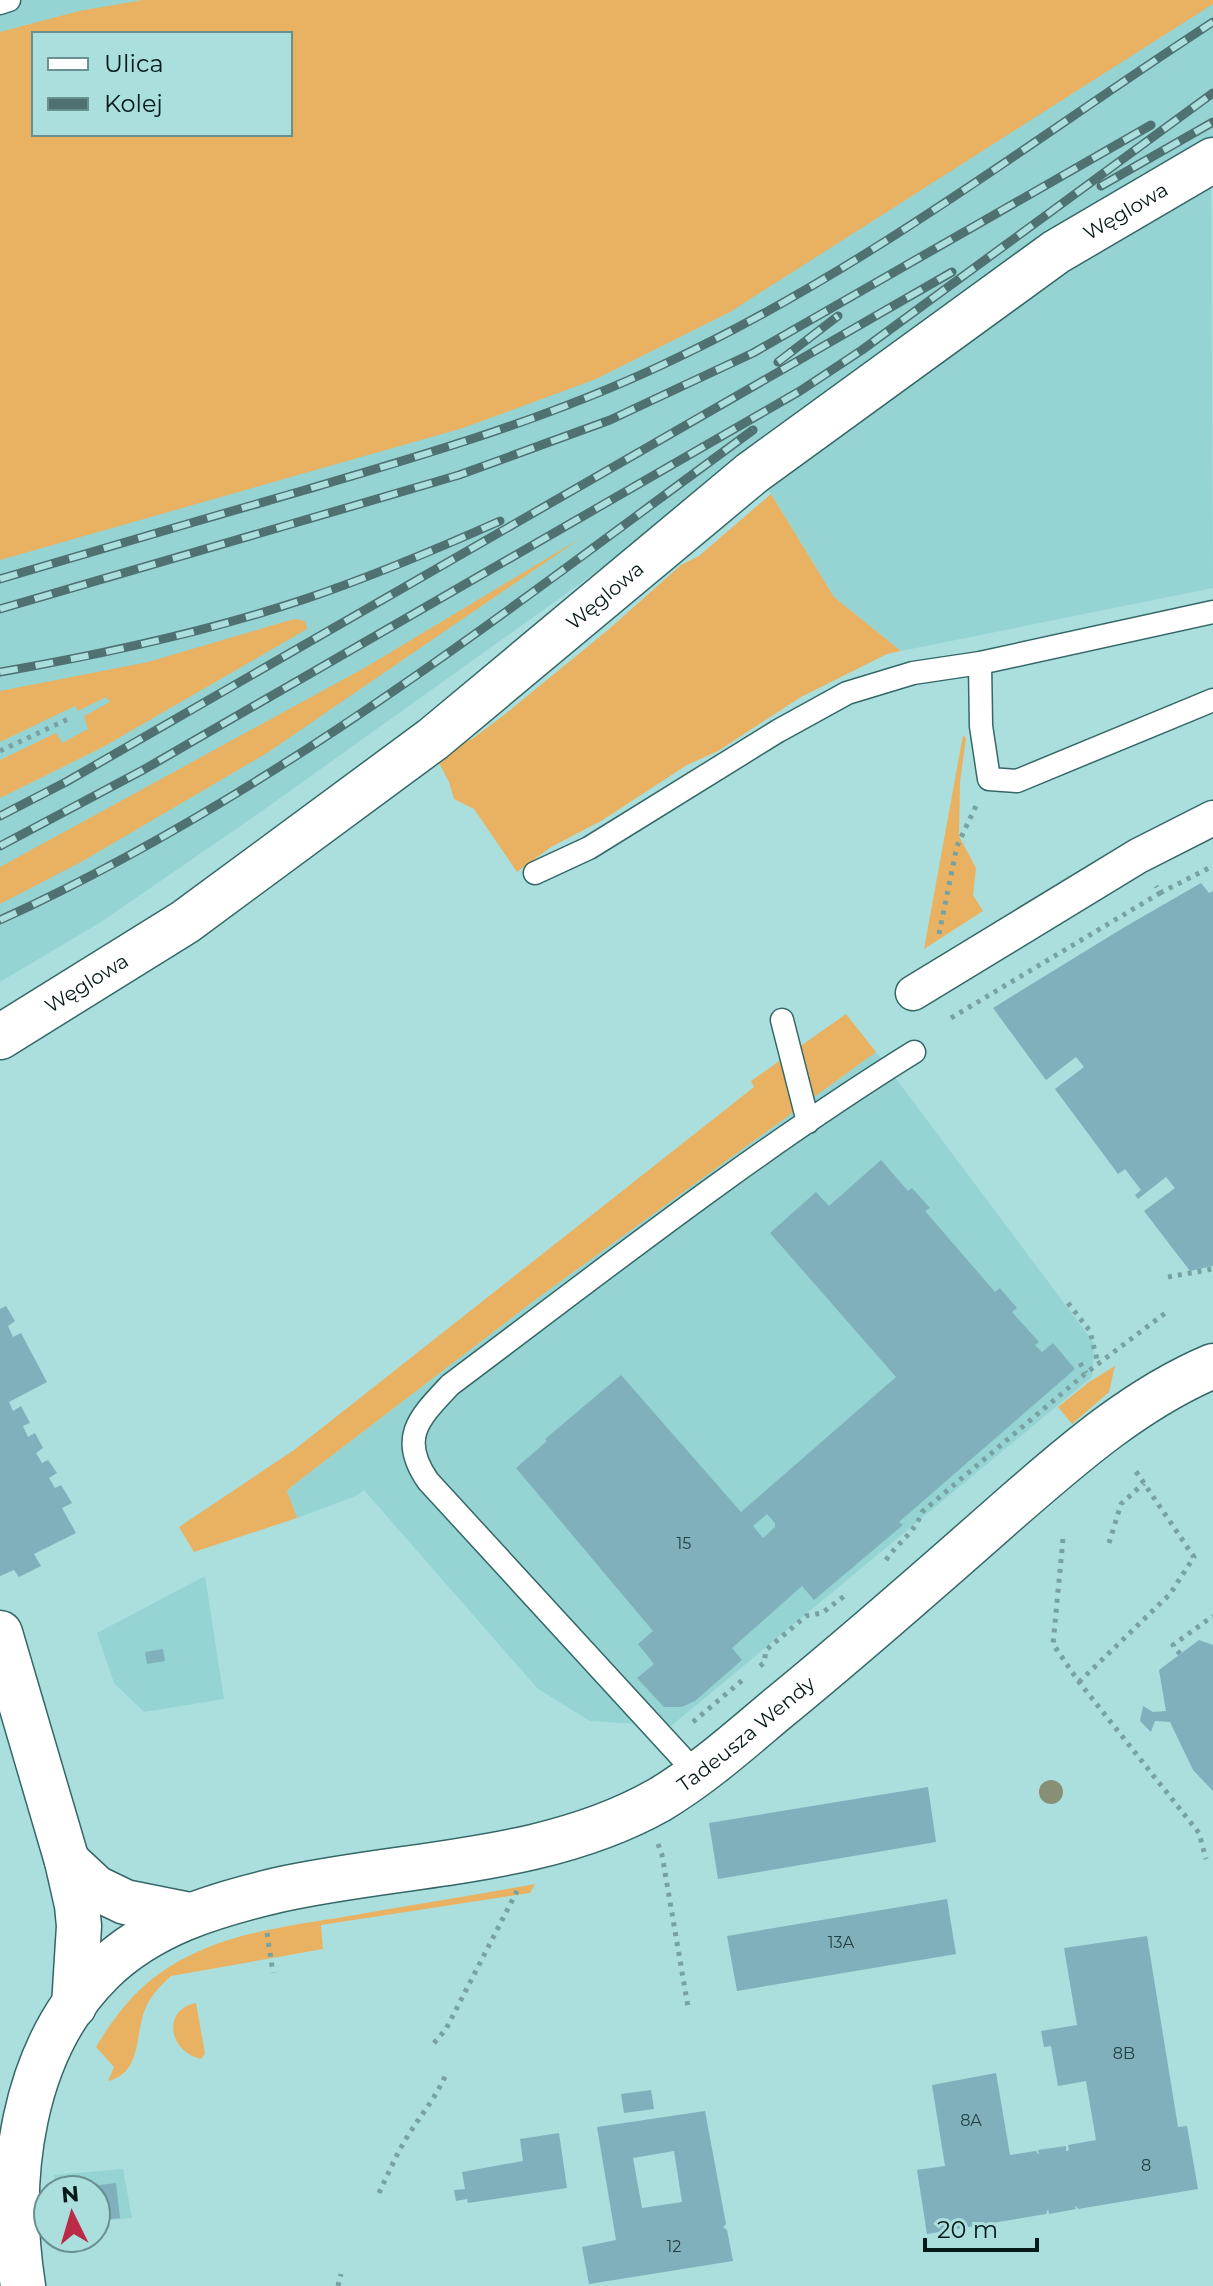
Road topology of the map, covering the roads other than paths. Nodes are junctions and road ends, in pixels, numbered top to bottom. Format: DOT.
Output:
graph roads {
  1 [pos="9,0"];
  2 [pos="0,3"];
  3 [pos="1213,160"];
  4 [pos="1213,612"];
  5 [pos="980,663"];
  6 [pos="1213,700"];
  7 [pos="1213,818"];
  8 [pos="535,873"];
  9 [pos="921,987"];
  10 [pos="782,1020"];
  11 [pos="0,1037"];
  12 [pos="914,1052"];
  13 [pos="808,1122"];
  14 [pos="1213,1366"];
  15 [pos="0,1633"];
  16 [pos="684,1759"];
  17 [pos="67,1861"];
  18 [pos="190,1915"];
  19 [pos="74,2006"];
  20 [pos="23,2286"];
  1 -- 2 [label="lane"];
  3 -- 11 [label="street, Węglowa"];
  4 -- 5 [label="lane"];
  5 -- 6 [label="lane"];
  5 -- 8 [label="lane"];
  7 -- 9 [label="street"];
  10 -- 13 [label="lane"];
  12 -- 13 [label="lane"];
  13 -- 16 [label="lane"];
  14 -- 16 [label="street, Tadeusza Wendy"];
  15 -- 17 [label="street, Tadeusza Wendy"];
  16 -- 18 [label="street, Tadeusza Wendy"];
  17 -- 18 [label="street"];
  17 -- 19 [label="street, Tadeusza Wendy"];
  18 -- 19 [label="street, Tadeusza Wendy"];
  19 -- 20 [label="street, Tadeusza Wendy"];
}
